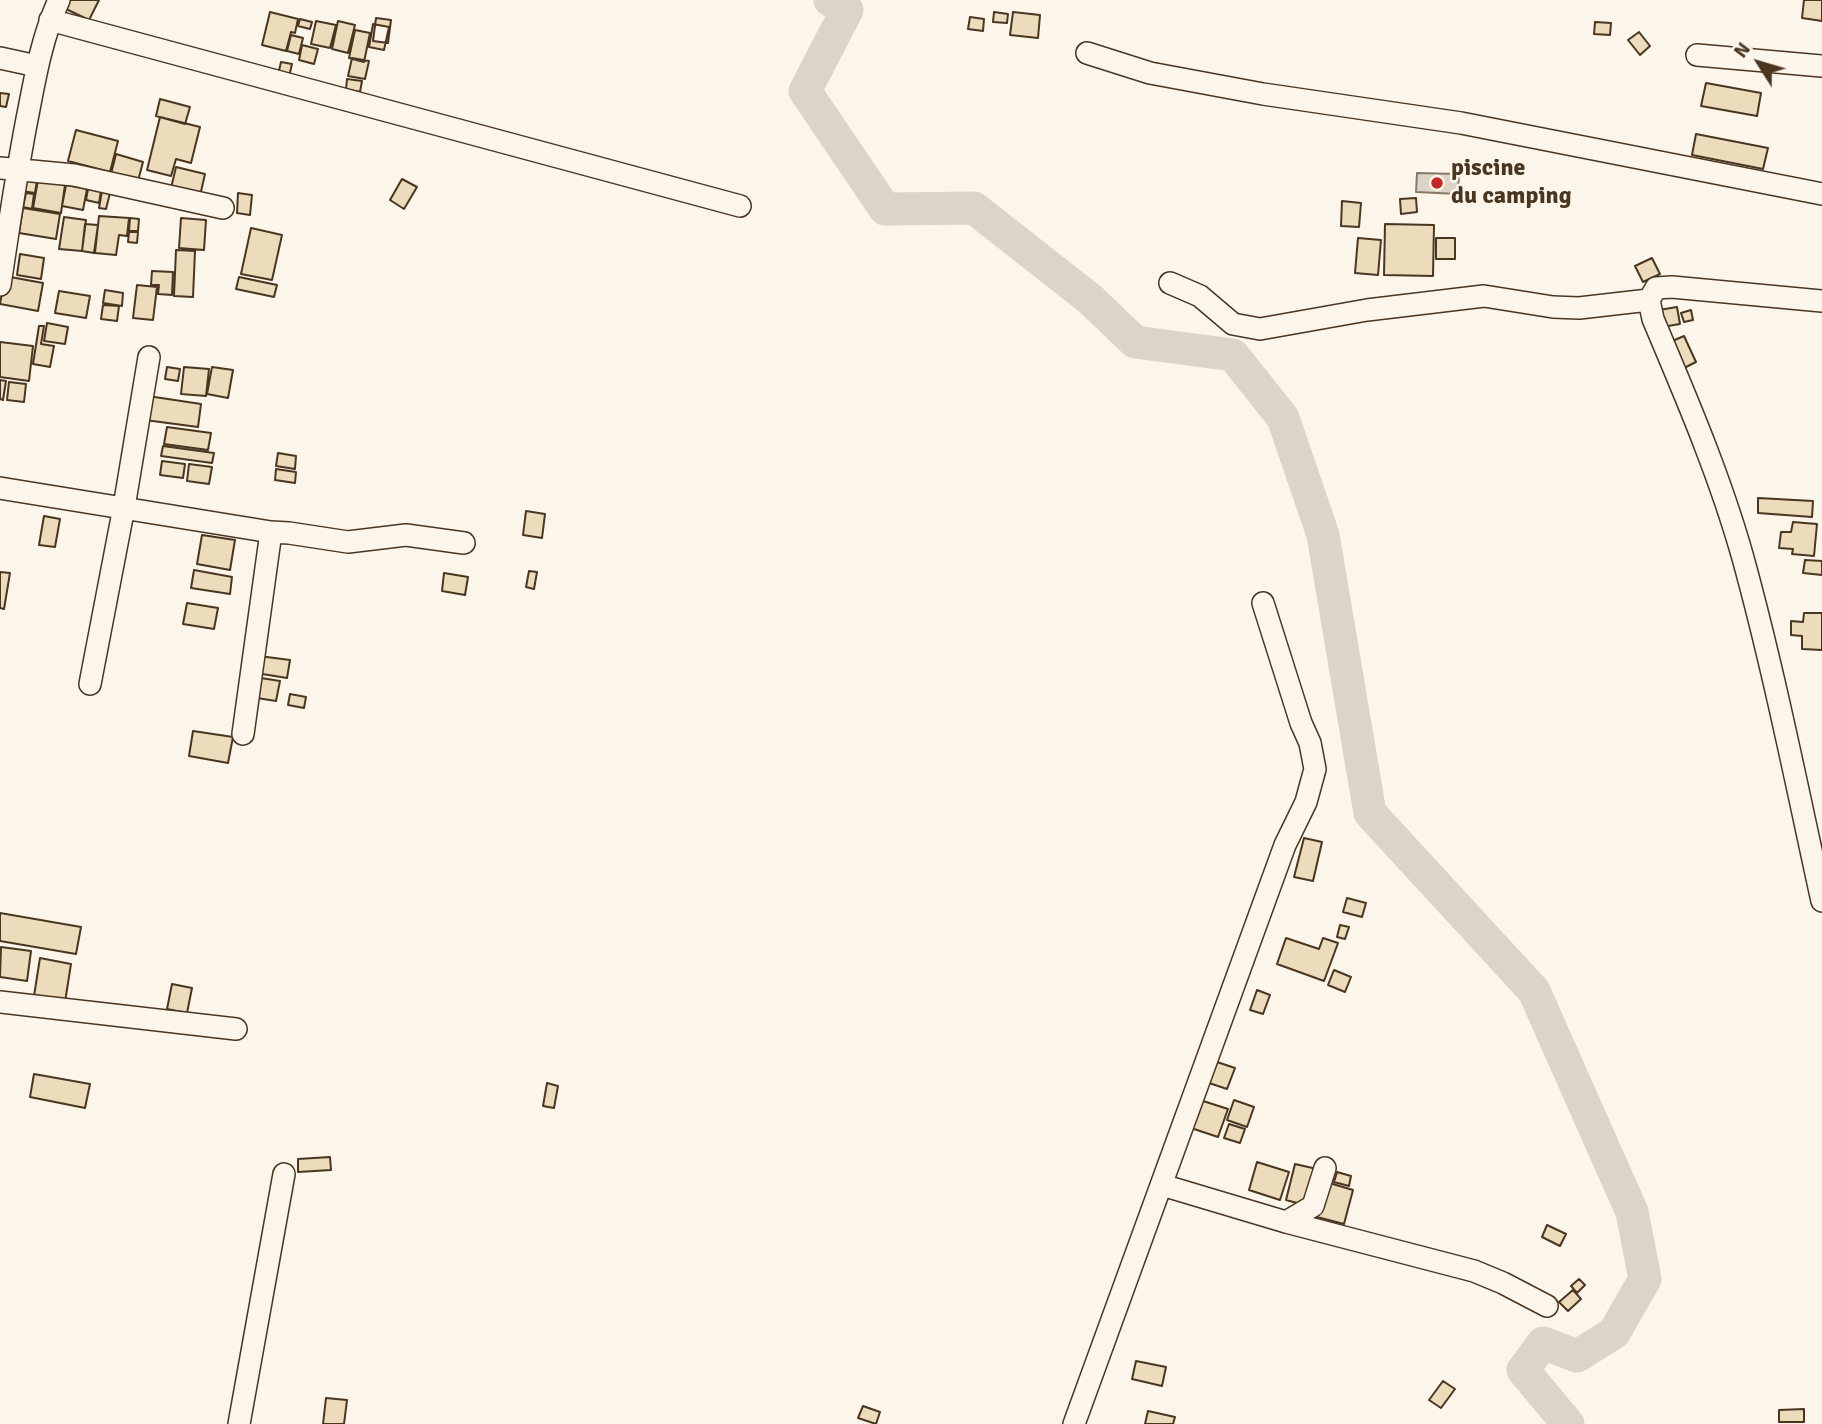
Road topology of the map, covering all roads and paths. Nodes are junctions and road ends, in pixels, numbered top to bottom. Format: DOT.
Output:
graph roads {
  1 [pos="59,0"];
  2 [pos="50,20"];
  3 [pos="1087,53"];
  4 [pos="1697,55"];
  5 [pos="0,58"];
  6 [pos="37,66"];
  7 [pos="1822,66"];
  8 [pos="9,169"];
  9 [pos="1822,194"];
  10 [pos="740,206"];
  11 [pos="223,208"];
  12 [pos="1,276"];
  13 [pos="1170,283"];
  14 [pos="1649,300"];
  15 [pos="1822,301"];
  16 [pos="149,357"];
  17 [pos="0,488"];
  18 [pos="124,507"];
  19 [pos="271,532"];
  20 [pos="464,543"];
  21 [pos="1263,603"];
  22 [pos="90,684"];
  23 [pos="243,734"];
  24 [pos="1822,901"];
  25 [pos="0,1002"];
  26 [pos="236,1029"];
  27 [pos="1325,1168"];
  28 [pos="284,1174"];
  29 [pos="1162,1185"];
  30 [pos="1286,1222"];
  31 [pos="1547,1306"];
  32 [pos="239,1424"];
  33 [pos="1074,1424"];
  1 -- 2 [label="street"];
  2 -- 6 [label="street"];
  2 -- 10 [label="street"];
  3 -- 9 [label="street"];
  4 -- 7 [label="street"];
  5 -- 6 [label="street"];
  6 -- 8 [label="street"];
  8 -- 11 [label="street"];
  8 -- 12 [label="street"];
  13 -- 14 [label="street"];
  14 -- 15 [label="street"];
  14 -- 24 [label="street"];
  16 -- 18 [label="street"];
  17 -- 18 [label="street"];
  18 -- 19 [label="street"];
  18 -- 22 [label="street"];
  19 -- 20 [label="street"];
  19 -- 23 [label="street"];
  21 -- 29 [label="street"];
  25 -- 26 [label="street"];
  27 -- 30 [label="street"];
  28 -- 32 [label="street"];
  29 -- 30 [label="street"];
  29 -- 33 [label="street"];
  30 -- 31 [label="street"];
}
